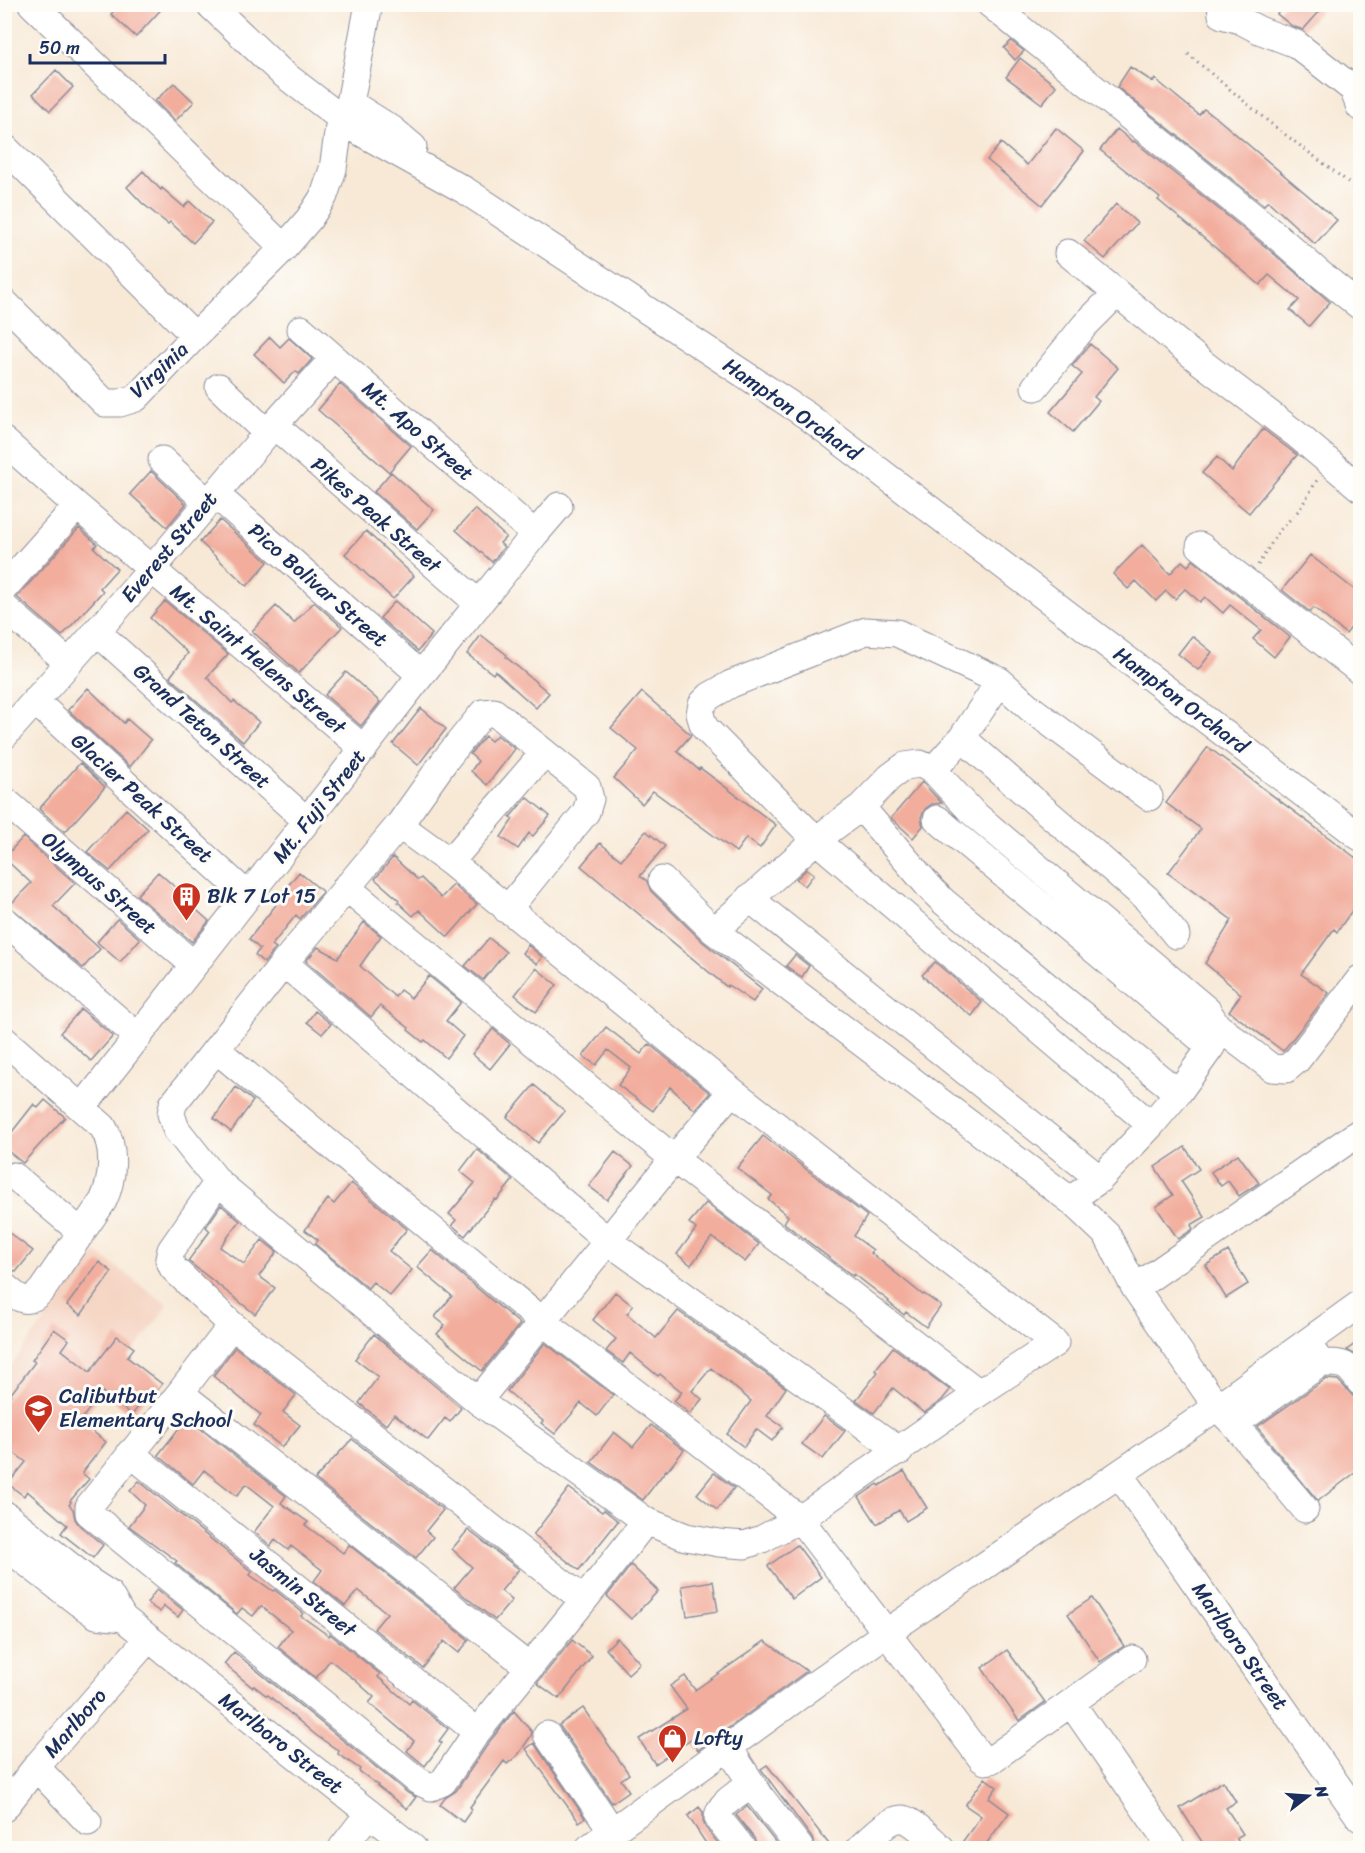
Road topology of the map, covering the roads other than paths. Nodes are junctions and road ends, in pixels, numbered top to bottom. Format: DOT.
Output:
graph roads {
  1 [pos="32,4"];
  2 [pos="208,4"];
  3 [pos="369,4"];
  4 [pos="990,4"];
  5 [pos="1221,4"];
  6 [pos="1358,97"];
  7 [pos="345,111"];
  8 [pos="4,147"];
  9 [pos="284,248"];
  10 [pos="1068,253"];
  11 [pos="1117,293"];
  12 [pos="4,302"];
  13 [pos="1360,306"];
  14 [pos="301,329"];
  15 [pos="195,336"];
  16 [pos="334,358"];
  17 [pos="219,387"];
  18 [pos="1035,387"];
  19 [pos="271,429"];
  20 [pos="6,445"];
  21 [pos="162,460"];
  22 [pos="1360,488"];
  23 [pos="211,498"];
  24 [pos="77,506"];
  25 [pos="559,506"];
  26 [pos="535,534"];
  27 [pos="1200,546"];
  28 [pos="152,569"];
  29 [pos="4,588"];
  30 [pos="479,604"];
  31 [pos="4,608"];
  32 [pos="96,631"];
  33 [pos="69,663"];
  34 [pos="1360,671"];
  35 [pos="421,675"];
  36 [pos="1000,681"];
  37 [pos="35,701"];
  38 [pos="4,736"];
  39 [pos="962,738"];
  40 [pos="364,749"];
  41 [pos="544,753"];
  42 [pos="933,770"];
  43 [pos="1149,797"];
  44 [pos="4,800"];
  45 [pos="861,807"];
  46 [pos="937,819"];
  47 [pos="307,821"];
  48 [pos="399,825"];
  49 [pos="1360,837"];
  50 [pos="816,840"];
  51 [pos="450,862"];
  52 [pos="662,880"];
  53 [pos="346,887"];
  54 [pos="248,896"];
  55 [pos="749,898"];
  56 [pos="507,910"];
  57 [pos="4,920"];
  58 [pos="714,931"];
  59 [pos="1176,935"];
  60 [pos="284,963"];
  61 [pos="194,965"];
  62 [pos="1360,979"];
  63 [pos="138,1037"];
  64 [pos="1214,1037"];
  65 [pos="4,1040"];
  66 [pos="216,1050"];
  67 [pos="732,1091"];
  68 [pos="1178,1093"];
  69 [pos="82,1108"];
  70 [pos="1151,1125"];
  71 [pos="1360,1132"];
  72 [pos="674,1159"];
  73 [pos="14,1176"];
  74 [pos="1100,1179"];
  75 [pos="218,1182"];
  76 [pos="1070,1200"];
  77 [pos="82,1233"];
  78 [pos="608,1241"];
  79 [pos="1136,1288"];
  80 [pos="11,1291"];
  81 [pos="1360,1304"];
  82 [pos="543,1322"];
  83 [pos="232,1325"];
  84 [pos="1314,1354"];
  85 [pos="1360,1382"];
  86 [pos="180,1393"];
  87 [pos="980,1393"];
  88 [pos="478,1401"];
  89 [pos="1225,1415"];
  90 [pos="900,1451"];
  91 [pos="130,1453"];
  92 [pos="1119,1474"];
  93 [pos="1305,1509"];
  94 [pos="4,1514"];
  95 [pos="800,1520"];
  96 [pos="646,1521"];
  97 [pos="4,1545"];
  98 [pos="584,1600"];
  99 [pos="123,1618"];
  100 [pos="886,1633"];
  101 [pos="148,1639"];
  102 [pos="1132,1659"];
  103 [pos="529,1667"];
  104 [pos="1071,1703"];
  105 [pos="477,1731"];
  106 [pos="547,1735"];
  107 [pos="728,1747"];
  108 [pos="36,1767"];
  109 [pos="752,1784"];
  110 [pos="4,1808"];
  111 [pos="369,1813"];
  112 [pos="1360,1818"];
  113 [pos="88,1822"];
  114 [pos="613,1832"];
  115 [pos="342,1848"];
  116 [pos="413,1848"];
  117 [pos="589,1848"];
  118 [pos="742,1848"];
  119 [pos="800,1848"];
  120 [pos="860,1848"];
  121 [pos="941,1848"];
  122 [pos="1172,1848"];
  1 -- 9 [label="street"];
  2 -- 7 [label="street, Hampton Orchard"];
  3 -- 7 [label="street"];
  4 -- 13 [label="street"];
  5 -- 6 [label="street"];
  7 -- 9 [label="street"];
  7 -- 49 [label="street, Hampton Orchard"];
  8 -- 15 [label="street, Virginia"];
  9 -- 15 [label="street"];
  10 -- 11 [label="street"];
  11 -- 18 [label="street"];
  11 -- 22 [label="street"];
  12 -- 15 [label="street, Virginia"];
  14 -- 16 [label="street, Mt. Apo Street"];
  16 -- 19 [label="street, Everest Street"];
  16 -- 26 [label="street, Mt. Apo Street"];
  17 -- 19 [label="street, Pikes Peak Street"];
  19 -- 23 [label="street, Everest Street"];
  19 -- 30 [label="street, Pikes Peak Street"];
  20 -- 24 [label="street, Mt. Saint Helens Street"];
  21 -- 23 [label="street, Pico Bolivar Street"];
  23 -- 28 [label="street, Everest Street"];
  23 -- 35 [label="street, Pico Bolivar Street"];
  24 -- 28 [label="street, Mt. Saint Helens Street"];
  24 -- 29 [label="street"];
  25 -- 26 [label="street, Mt. Fuji Street"];
  26 -- 30 [label="street, Mt. Fuji Street"];
  27 -- 34 [label="street"];
  28 -- 32 [label="street, Everest Street"];
  28 -- 40 [label="street, Mt. Saint Helens Street"];
  30 -- 35 [label="street, Mt. Fuji Street"];
  31 -- 33 [label="street"];
  32 -- 33 [label="street, Everest Street"];
  32 -- 47 [label="street, Grand Teton Street"];
  33 -- 37 [label="street, Everest Street"];
  35 -- 40 [label="street, Mt. Fuji Street"];
  36 -- 39 [label="street"];
  36 -- 43 [label="street"];
  36 -- 50 [label="street"];
  37 -- 38 [label="street, Everest Street"];
  37 -- 54 [label="street, Glacier Peak Street"];
  39 -- 42 [label="street"];
  39 -- 59 [label="street"];
  40 -- 47 [label="street, Mt. Fuji Street"];
  41 -- 48 [label="street"];
  41 -- 51 [label="street"];
  41 -- 56 [label="street"];
  42 -- 45 [label="street"];
  42 -- 64 [label="street"];
  44 -- 61 [label="street, Olympus Street"];
  45 -- 50 [label="street"];
  45 -- 68 [label="street"];
  46 -- 64 [label="street"];
  47 -- 54 [label="street, Mt. Fuji Street"];
  48 -- 51 [label="street"];
  48 -- 53 [label="street"];
  50 -- 55 [label="street"];
  50 -- 70 [label="street"];
  51 -- 56 [label="street"];
  52 -- 58 [label="street"];
  53 -- 60 [label="street"];
  53 -- 72 [label="street"];
  54 -- 61 [label="street, Mt. Fuji Street"];
  55 -- 58 [label="street"];
  55 -- 74 [label="street"];
  56 -- 67 [label="street"];
  57 -- 63 [label="street"];
  58 -- 76 [label="street"];
  60 -- 66 [label="street"];
  60 -- 78 [label="street"];
  61 -- 63 [label="street, Mt. Fuji Street"];
  62 -- 64 [label="street"];
  63 -- 69 [label="street, Mt. Fuji Street"];
  64 -- 68 [label="street"];
  65 -- 69 [label="street"];
  66 -- 75 [label="street"];
  66 -- 82 [label="street"];
  67 -- 72 [label="street"];
  67 -- 87 [label="street"];
  68 -- 70 [label="street"];
  69 -- 77 [label="street"];
  70 -- 74 [label="street"];
  71 -- 79 [label="street"];
  72 -- 78 [label="street"];
  72 -- 87 [label="street"];
  73 -- 77 [label="street"];
  74 -- 76 [label="street"];
  75 -- 83 [label="street"];
  75 -- 88 [label="street"];
  76 -- 79 [label="street"];
  77 -- 80 [label="street"];
  78 -- 82 [label="street"];
  78 -- 90 [label="street"];
  79 -- 89 [label="street"];
  81 -- 84 [label="street"];
  82 -- 88 [label="street"];
  82 -- 95 [label="street"];
  83 -- 86 [label="street"];
  83 -- 98 [label="street"];
  84 -- 85 [label="street"];
  84 -- 89 [label="street"];
  86 -- 91 [label="street"];
  86 -- 103 [label="street"];
  87 -- 90 [label="street"];
  88 -- 96 [label="street"];
  89 -- 92 [label="street"];
  89 -- 93 [label="street"];
  90 -- 95 [label="street"];
  91 -- 105 [label="street, Jasmin Street"];
  91 -- 105 [label="street"];
  92 -- 100 [label="street"];
  92 -- 112 [label="street, Marlboro Street"];
  94 -- 99 [label="street"];
  95 -- 96 [label="street"];
  95 -- 100 [label="street"];
  96 -- 98 [label="street"];
  97 -- 99 [label="street"];
  98 -- 103 [label="street"];
  99 -- 101 [label="street, Marlboro Street"];
  100 -- 104 [label="street"];
  100 -- 107 [label="street"];
  101 -- 108 [label="street, Marlboro"];
  101 -- 111 [label="street, Marlboro Street"];
  102 -- 104 [label="street"];
  103 -- 105 [label="street"];
  104 -- 122 [label="street"];
  106 -- 114 [label="street"];
  107 -- 109 [label="street"];
  107 -- 114 [label="street"];
  108 -- 110 [label="street, Marlboro"];
  108 -- 113 [label="street"];
  109 -- 118 [label="street"];
  109 -- 119 [label="street"];
  111 -- 115 [label="street"];
  111 -- 116 [label="street, Marlboro Street"];
  114 -- 117 [label="street"];
  120 -- 121 [label="street"];
}
